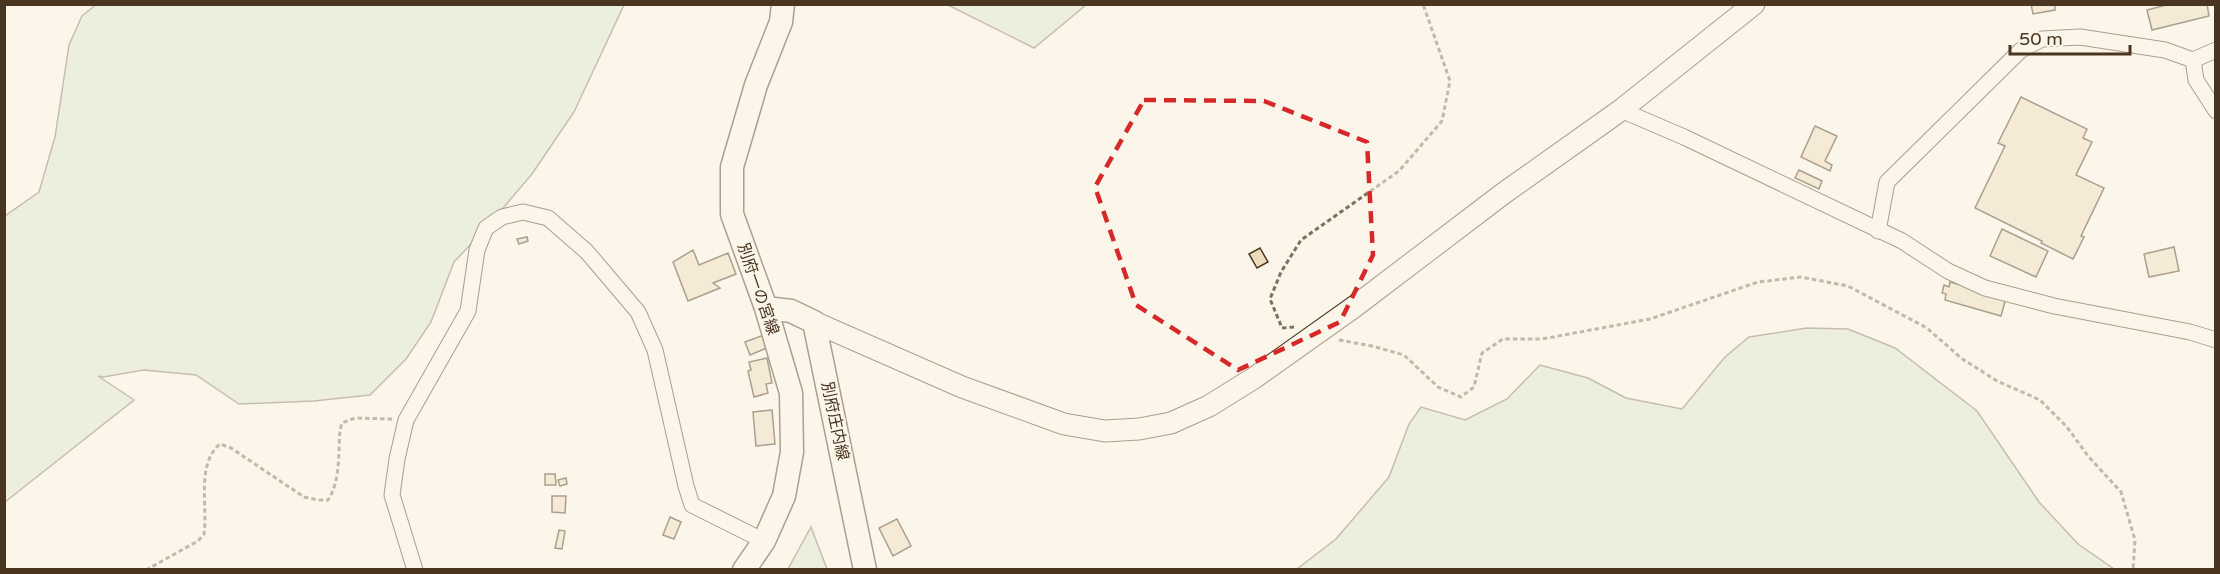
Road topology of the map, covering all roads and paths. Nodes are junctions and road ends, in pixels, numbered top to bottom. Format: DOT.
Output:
graph roads {
  1 [pos="783,4"];
  2 [pos="1423,4"];
  3 [pos="1754,4"];
  4 [pos="2216,50"];
  5 [pos="2193,60"];
  6 [pos="1621,110"];
  7 [pos="2216,111"];
  8 [pos="1878,231"];
  9 [pos="766,308"];
  10 [pos="814,322"];
  11 [pos="1317,333"];
  12 [pos="2216,340"];
  13 [pos="406,420"];
  14 [pos="764,541"];
  15 [pos="146,570"];
  16 [pos="415,570"];
  17 [pos="744,570"];
  18 [pos="865,570"];
  19 [pos="2133,570"];
  1 -- 9 [label="main road, 別府一の宮線"];
  2 -- 11 [label="path"];
  3 -- 6 [label="street"];
  4 -- 5 [label="street"];
  5 -- 7 [label="street"];
  5 -- 8 [label="street"];
  6 -- 8 [label="street"];
  6 -- 11 [label="street"];
  8 -- 12 [label="street"];
  9 -- 10 [label="main road"];
  9 -- 14 [label="main road, 別府一の宮線"];
  10 -- 11 [label="street"];
  10 -- 18 [label="main road, 別府庄内線"];
  11 -- 19 [label="path"];
  13 -- 14 [label="street"];
  13 -- 15 [label="path"];
  13 -- 16 [label="street"];
  14 -- 17 [label="main road, 別府一の宮線"];
}
